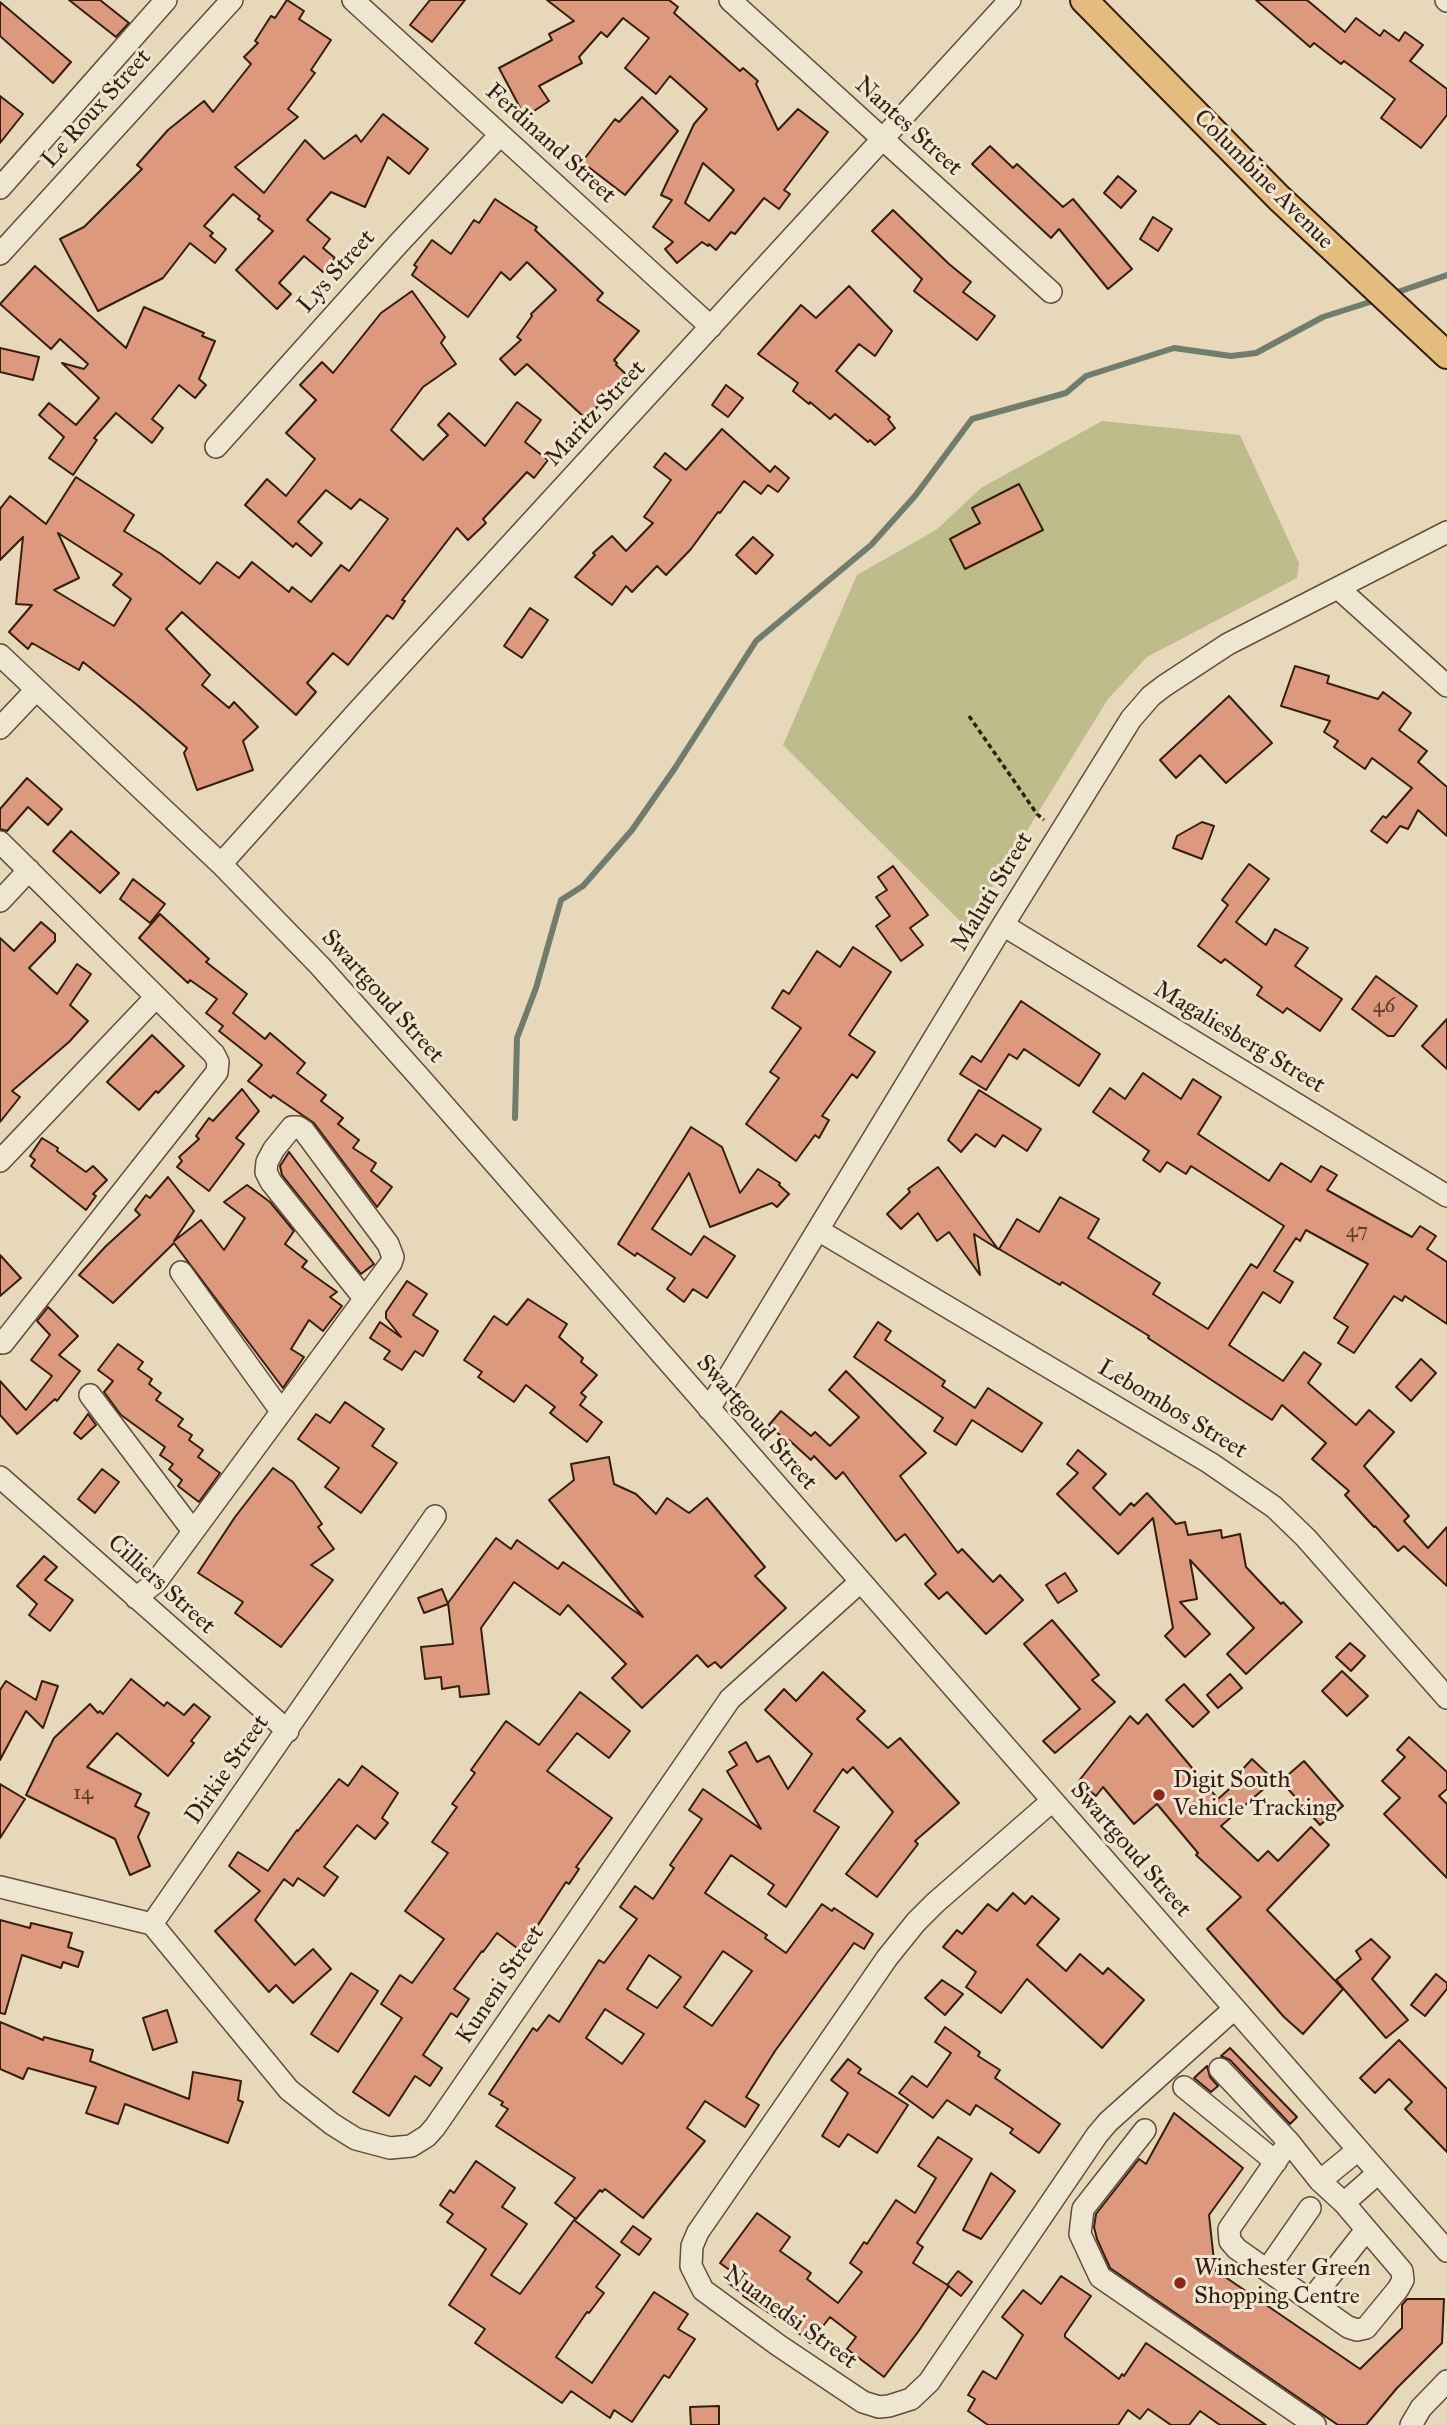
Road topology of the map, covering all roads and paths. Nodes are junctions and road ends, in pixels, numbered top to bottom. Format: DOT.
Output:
graph roads {
  1 [pos="166,0"];
  2 [pos="232,0"];
  3 [pos="353,0"];
  4 [pos="730,0"];
  5 [pos="1010,0"];
  6 [pos="1084,0"];
  7 [pos="500,135"];
  8 [pos="883,139"];
  9 [pos="0,188"];
  10 [pos="0,254"];
  11 [pos="1051,292"];
  12 [pos="711,327"];
  13 [pos="1447,355"];
  14 [pos="216,447"];
  15 [pos="1447,532"];
  16 [pos="1338,588"];
  17 [pos="0,655"];
  18 [pos="1447,686"];
  19 [pos="36,690"];
  20 [pos="970,716"];
  21 [pos="0,728"];
  22 [pos="1059,833"];
  23 [pos="0,842"];
  24 [pos="221,864"];
  25 [pos="29,870"];
  26 [pos="0,901"];
  27 [pos="1003,925"];
  28 [pos="156,997"];
  29 [pos="0,1161"];
  30 [pos="1447,1196"];
  31 [pos="818,1230"];
  32 [pos="181,1272"];
  33 [pos="364,1298"];
  34 [pos="0,1341"];
  35 [pos="90,1395"];
  36 [pos="709,1409"];
  37 [pos="281,1411"];
  38 [pos="0,1477"];
  39 [pos="435,1516"];
  40 [pos="192,1531"];
  41 [pos="860,1582"];
  42 [pos="136,1598"];
  43 [pos="1447,1698"];
  44 [pos="288,1731"];
  45 [pos="1052,1801"];
  46 [pos="0,1887"];
  47 [pos="152,1924"];
  48 [pos="1234,2009"];
  49 [pos="1220,2069"];
  50 [pos="1184,2087"];
  51 [pos="1145,2130"];
  52 [pos="1289,2143"];
  53 [pos="1358,2150"];
  54 [pos="1276,2162"];
  55 [pos="1378,2173"];
  56 [pos="1320,2181"];
  57 [pos="1344,2203"];
  58 [pos="1310,2208"];
  59 [pos="1366,2230"];
  60 [pos="1447,2251"];
  61 [pos="1267,2270"];
  62 [pos="1311,2300"];
  63 [pos="1447,2381"];
  64 [pos="1315,2425"];
  65 [pos="1410,2425"];
  1 -- 9 [label="street"];
  2 -- 10 [label="street, Le Roux Street"];
  3 -- 7 [label="street, Ferdinand Street"];
  4 -- 8 [label="street, Nantes Street"];
  5 -- 8 [label="street, Maritz Street"];
  6 -- 13 [label="main road, Columbine Avenue"];
  7 -- 12 [label="street, Ferdinand Street"];
  7 -- 14 [label="street, Lys Street"];
  8 -- 11 [label="street, Nantes Street"];
  8 -- 12 [label="street, Maritz Street"];
  12 -- 24 [label="street, Maritz Street"];
  15 -- 16 [label="street, Maluti Street"];
  16 -- 18 [label="street"];
  16 -- 22 [label="street, Maluti Street"];
  17 -- 19 [label="street, Swartgoud Street"];
  19 -- 21 [label="street"];
  19 -- 24 [label="street, Swartgoud Street"];
  20 -- 22 [label="path"];
  22 -- 27 [label="street, Maluti Street"];
  23 -- 25 [label="street"];
  24 -- 36 [label="street, Swartgoud Street"];
  25 -- 26 [label="street"];
  25 -- 28 [label="street"];
  27 -- 30 [label="street, Magaliesberg Street"];
  27 -- 31 [label="street, Maluti Street"];
  28 -- 29 [label="street"];
  28 -- 34 [label="street"];
  31 -- 36 [label="street, Maluti Street"];
  31 -- 43 [label="street, Lebombos Street"];
  32 -- 37 [label="street"];
  33 -- 33 [label="street"];
  33 -- 37 [label="street"];
  35 -- 40 [label="street"];
  36 -- 41 [label="street, Swartgoud Street"];
  37 -- 40 [label="street"];
  38 -- 42 [label="street, Cilliers Street"];
  39 -- 44 [label="street, Dirkie Street"];
  40 -- 42 [label="street"];
  41 -- 45 [label="street, Swartgoud Street"];
  41 -- 47 [label="street, Kuneni Street"];
  42 -- 44 [label="street, Cilliers Street"];
  44 -- 47 [label="street, Dirkie Street"];
  45 -- 48 [label="street, Swartgoud Street"];
  45 -- 48 [label="street, Nuanedsi Street"];
  46 -- 47 [label="street"];
  48 -- 53 [label="street, Swartgoud Street"];
  49 -- 52 [label="street"];
  50 -- 54 [label="street"];
  51 -- 64 [label="street"];
  52 -- 54 [label="street"];
  52 -- 56 [label="street"];
  53 -- 55 [label="street, Swartgoud Street"];
  53 -- 56 [label="street"];
  54 -- 61 [label="street"];
  55 -- 57 [label="street"];
  55 -- 60 [label="street, Swartgoud Street"];
  56 -- 57 [label="street"];
  57 -- 59 [label="street"];
  58 -- 61 [label="street"];
  59 -- 62 [label="street"];
  59 -- 62 [label="street"];
  61 -- 62 [label="street"];
  63 -- 65 [label="street"];
}
